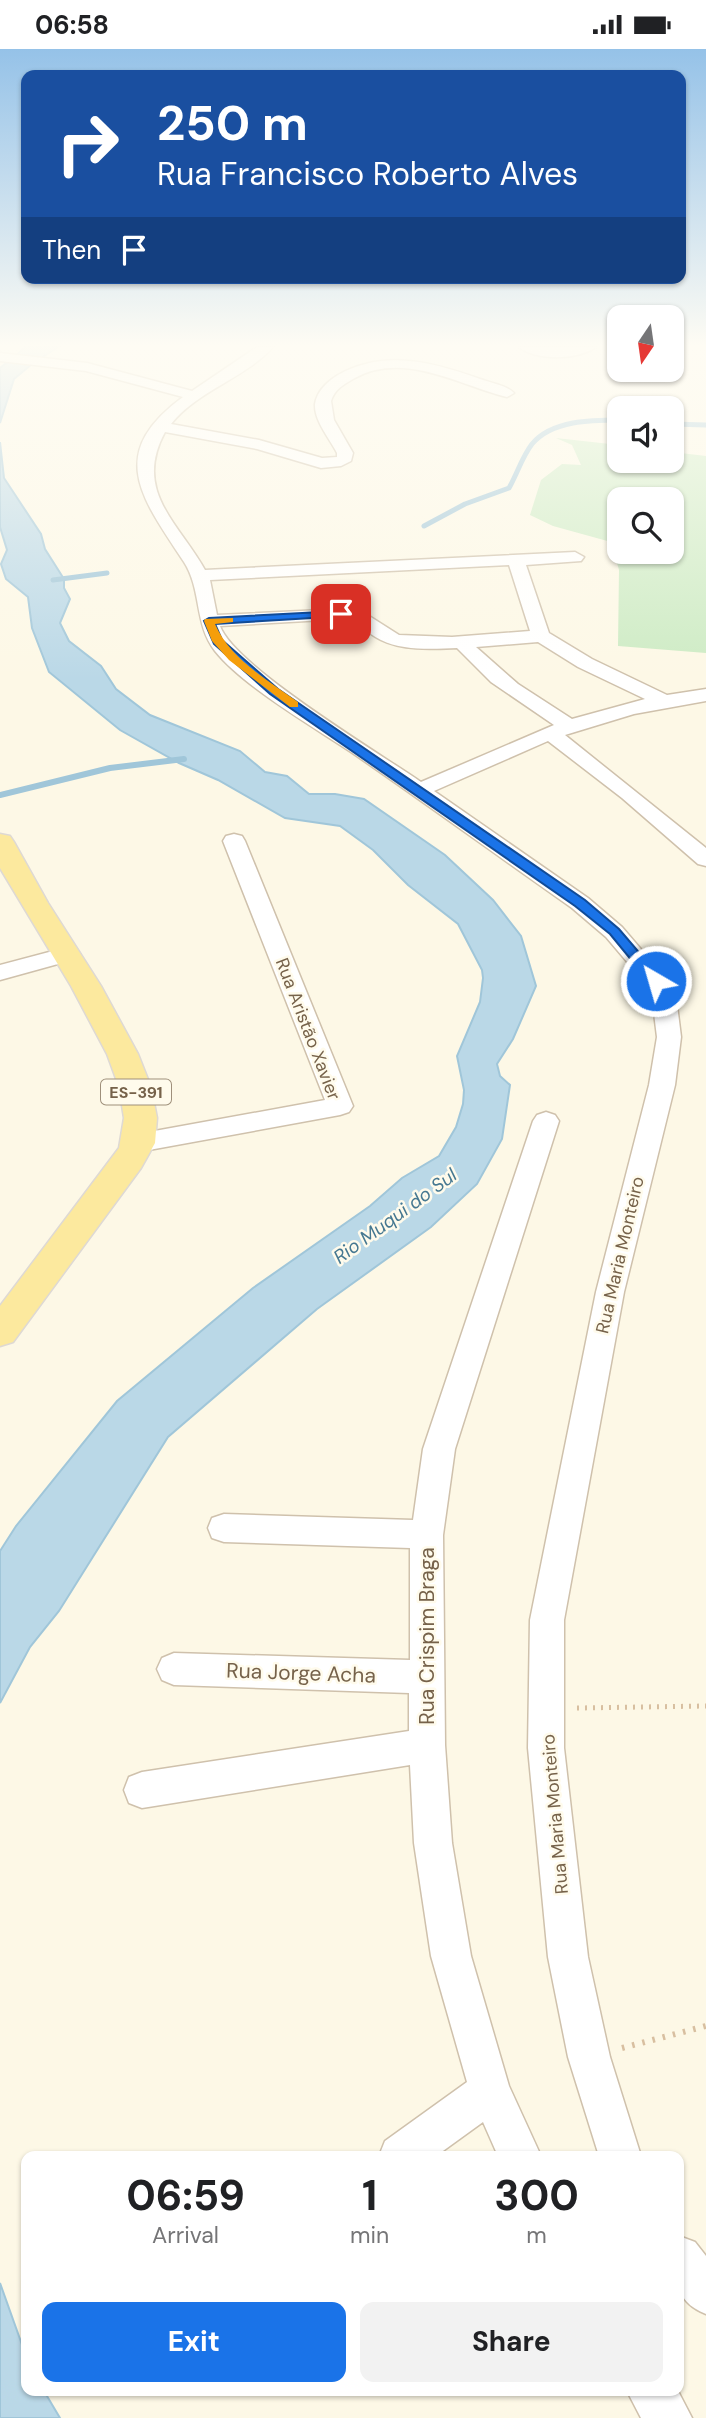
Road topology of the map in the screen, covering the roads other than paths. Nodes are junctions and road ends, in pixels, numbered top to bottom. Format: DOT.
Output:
graph roads {
  1 [pos="146,458"];
  2 [pos="300,458"];
  3 [pos="345,458"];
  4 [pos="575,557"];
  5 [pos="516,560"];
  6 [pos="199,571"];
  7 [pos="209,621"];
  8 [pos="541,636"];
  9 [pos="461,642"];
  10 [pos="706,695"];
  11 [pos="662,700"];
  12 [pos="559,730"];
  13 [pos="420,790"];
  14 [pos="234,841"];
  15 [pos="0,842"];
  16 [pos="706,859"];
  17 [pos="68,954"];
  18 [pos="0,973"];
  19 [pos="546,1121"];
  20 [pos="138,1143"];
  21 [pos="0,1332"];
  22 [pos="224,1528"];
  23 [pos="427,1535"];
  24 [pos="174,1669"];
  25 [pos="427,1677"];
  26 [pos="427,1745"];
  27 [pos="142,1790"];
  28 [pos="491,2091"];
  29 [pos="407,2151"];
  30 [pos="518,2151"];
  31 [pos="618,2151"];
  32 [pos="684,2264"];
  33 [pos="706,2292"];
  34 [pos="653,2396"];
  35 [pos="668,2418"];
  1 -- 6 [label="street"];
  2 -- 3 [label="street"];
  4 -- 5 [label="street"];
  5 -- 6 [label="street"];
  5 -- 8 [label="street"];
  6 -- 7 [label="street, Rua Maria Monteiro"];
  7 -- 9 [label="street"];
  7 -- 13 [label="street, Rua Maria Monteiro"];
  8 -- 9 [label="street"];
  8 -- 11 [label="street"];
  9 -- 12 [label="street"];
  10 -- 11 [label="street"];
  11 -- 12 [label="street"];
  12 -- 13 [label="street"];
  12 -- 16 [label="street"];
  13 -- 31 [label="street, Rua Maria Monteiro"];
  14 -- 20 [label="street, Rua Aristão Xavier"];
  15 -- 17 [label="main road, ES-391"];
  17 -- 18 [label="street"];
  17 -- 20 [label="main road, ES-391"];
  19 -- 23 [label="street, Rua Crispim Braga"];
  20 -- 21 [label="main road"];
  22 -- 23 [label="street"];
  23 -- 25 [label="street, Rua Crispim Braga"];
  24 -- 25 [label="street, Rua Jorge Acha"];
  25 -- 26 [label="street, Rua Crispim Braga"];
  26 -- 27 [label="street"];
  26 -- 28 [label="street, Rua Crispim Braga"];
  28 -- 29 [label="street"];
  28 -- 30 [label="street, Rua Crispim Braga"];
  32 -- 33 [label="street"];
  34 -- 35 [label="street"];
}
